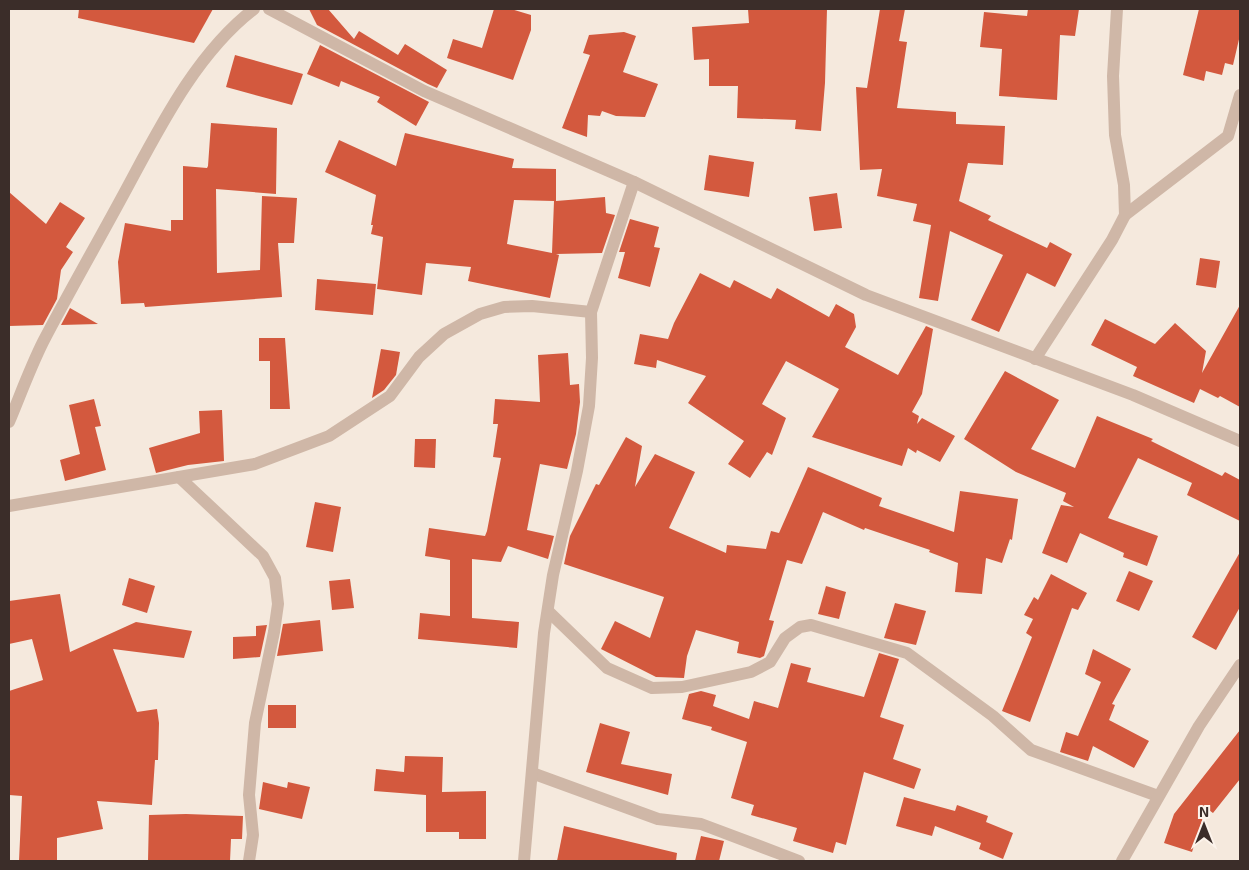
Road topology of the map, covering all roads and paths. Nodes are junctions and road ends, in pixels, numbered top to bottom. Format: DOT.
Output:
graph roads {
  1 [pos="254,9"];
  2 [pos="269,9"];
  3 [pos="1117,9"];
  4 [pos="1240,95"];
  5 [pos="634,182"];
  6 [pos="1124,215"];
  7 [pos="591,312"];
  8 [pos="1035,358"];
  9 [pos="9,422"];
  10 [pos="1240,441"];
  11 [pos="179,477"];
  12 [pos="9,506"];
  13 [pos="548,611"];
  14 [pos="1240,665"];
  15 [pos="532,773"];
  16 [pos="1158,796"];
  17 [pos="249,861"];
  18 [pos="524,861"];
  19 [pos="799,861"];
  20 [pos="1122,861"];
  1 -- 9 [label="street"];
  2 -- 5 [label="street"];
  3 -- 6 [label="street"];
  4 -- 6 [label="street"];
  5 -- 7 [label="street"];
  5 -- 8 [label="street"];
  6 -- 8 [label="street"];
  7 -- 11 [label="street"];
  7 -- 13 [label="street"];
  8 -- 10 [label="street"];
  11 -- 12 [label="street"];
  11 -- 17 [label="street"];
  13 -- 15 [label="street"];
  13 -- 16 [label="street"];
  14 -- 16 [label="street"];
  15 -- 18 [label="street"];
  15 -- 19 [label="street"];
  16 -- 20 [label="street"];
}
